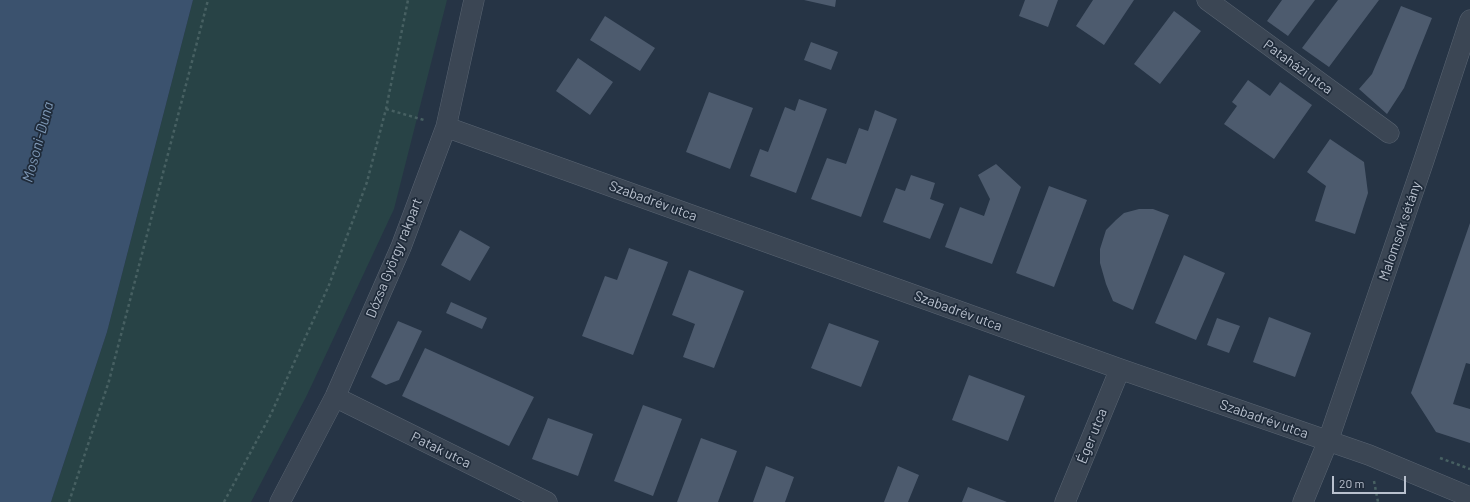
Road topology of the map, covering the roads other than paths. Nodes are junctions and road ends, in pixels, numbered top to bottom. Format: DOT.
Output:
graph roads {
  1 [pos="1207,0"];
  2 [pos="474,2"];
  3 [pos="1470,20"];
  4 [pos="446,127"];
  5 [pos="1389,133"];
  6 [pos="1120,369"];
  7 [pos="335,397"];
  8 [pos="1328,441"];
  9 [pos="1470,497"];
  10 [pos="280,502"];
  11 [pos="547,502"];
  12 [pos="1065,502"];
  13 [pos="1304,502"];
  1 -- 5 [label="street, Pataházi utca"];
  2 -- 4 [label="street, Dózsa György rakpart"];
  3 -- 8 [label="street, Malomsok sétány"];
  4 -- 6 [label="street, Szabadrév utca"];
  4 -- 7 [label="street, Dózsa György rakpart"];
  6 -- 8 [label="street, Szabadrév utca"];
  6 -- 12 [label="street, Éger utca"];
  7 -- 10 [label="street, Dózsa György rakpart"];
  7 -- 11 [label="street, Patak utca"];
  8 -- 9 [label="street, Szabadrév utca"];
  8 -- 13 [label="street, Malomsok sétány"];
}
